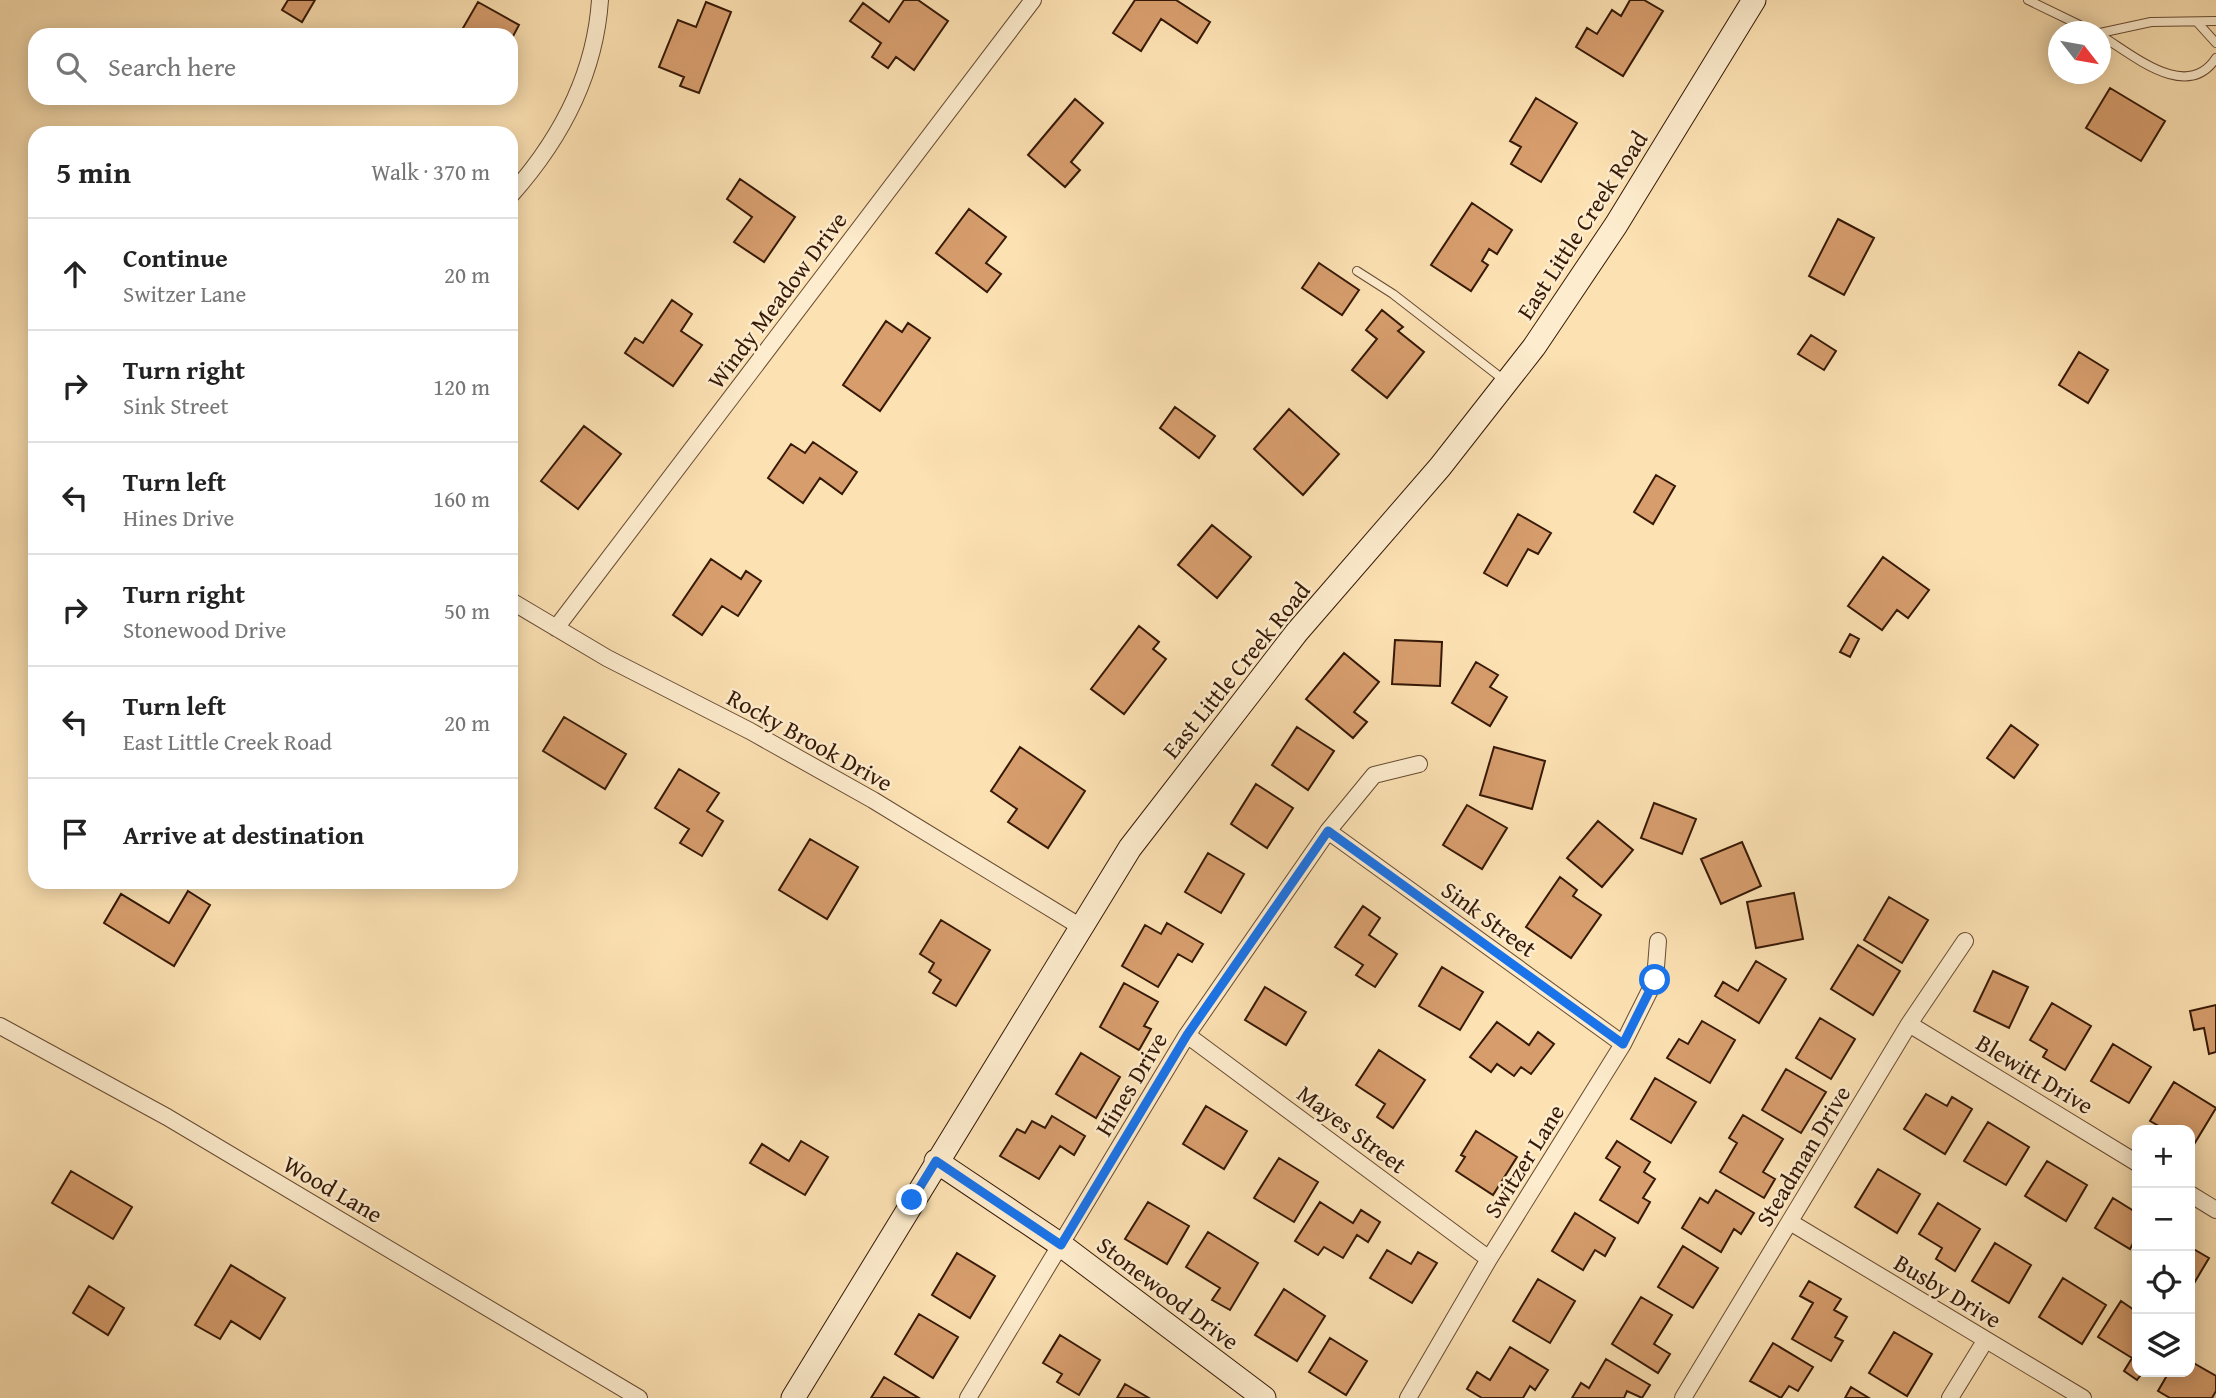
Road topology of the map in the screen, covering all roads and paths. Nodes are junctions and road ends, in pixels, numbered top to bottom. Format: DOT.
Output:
graph roads {
  1 [pos="600,0"];
  2 [pos="1033,0"];
  3 [pos="1754,0"];
  4 [pos="2028,0"];
  5 [pos="2071,21"];
  6 [pos="2216,21"];
  7 [pos="2197,22"];
  8 [pos="2111,32"];
  9 [pos="2111,40"];
  10 [pos="2216,43"];
  11 [pos="2216,58"];
  12 [pos="518,187"];
  13 [pos="1357,271"];
  14 [pos="1506,382"];
  15 [pos="518,605"];
  16 [pos="556,628"];
  17 [pos="1419,764"];
  18 [pos="1328,831"];
  19 [pos="1081,927"];
  20 [pos="1658,941"];
  21 [pos="1965,941"];
  22 [pos="1909,1024"];
  23 [pos="0,1026"];
  24 [pos="1187,1035"];
  25 [pos="1623,1044"];
  26 [pos="2132,1160"];
  27 [pos="936,1161"];
  28 [pos="2195,1197"];
  29 [pos="2216,1210"];
  30 [pos="1790,1222"];
  31 [pos="1061,1245"];
  32 [pos="1489,1259"];
  33 [pos="1985,1341"];
  34 [pos="975,1395"];
  35 [pos="639,1398"];
  36 [pos="793,1398"];
  37 [pos="1264,1398"];
  38 [pos="1408,1398"];
  39 [pos="1683,1398"];
  40 [pos="1950,1398"];
  41 [pos="2082,1398"];
  1 -- 12 [label="street"];
  2 -- 16 [label="street, Windy Meadow Drive"];
  3 -- 14 [label="street, East Little Creek Road"];
  4 -- 5 [label="lane"];
  6 -- 7 [label="lane"];
  7 -- 8 [label="lane"];
  7 -- 10 [label="lane"];
  9 -- 11 [label="lane"];
  13 -- 14 [label="lane"];
  14 -- 19 [label="street, East Little Creek Road"];
  15 -- 16 [label="street, Rocky Brook Drive"];
  16 -- 19 [label="street, Rocky Brook Drive"];
  17 -- 18 [label="street, Hines Drive"];
  18 -- 24 [label="street, Hines Drive"];
  18 -- 25 [label="street, Sink Street"];
  19 -- 27 [label="street, East Little Creek Road"];
  20 -- 25 [label="street, Switzer Lane"];
  21 -- 22 [label="street, Steadman Drive"];
  22 -- 26 [label="street, Blewitt Drive"];
  22 -- 30 [label="street, Steadman Drive"];
  23 -- 35 [label="street, Wood Lane"];
  24 -- 31 [label="street, Hines Drive"];
  24 -- 32 [label="street, Mayes Street"];
  25 -- 32 [label="street, Switzer Lane"];
  27 -- 31 [label="street, Stonewood Drive"];
  27 -- 36 [label="street, East Little Creek Road"];
  28 -- 29 [label="street"];
  30 -- 33 [label="street, Busby Drive"];
  30 -- 39 [label="street, Steadman Drive"];
  31 -- 34 [label="street, Hines Drive"];
  31 -- 37 [label="street, Stonewood Drive"];
  32 -- 38 [label="street, Switzer Lane"];
  33 -- 40 [label="street"];
  33 -- 41 [label="street, Busby Drive"];
}
